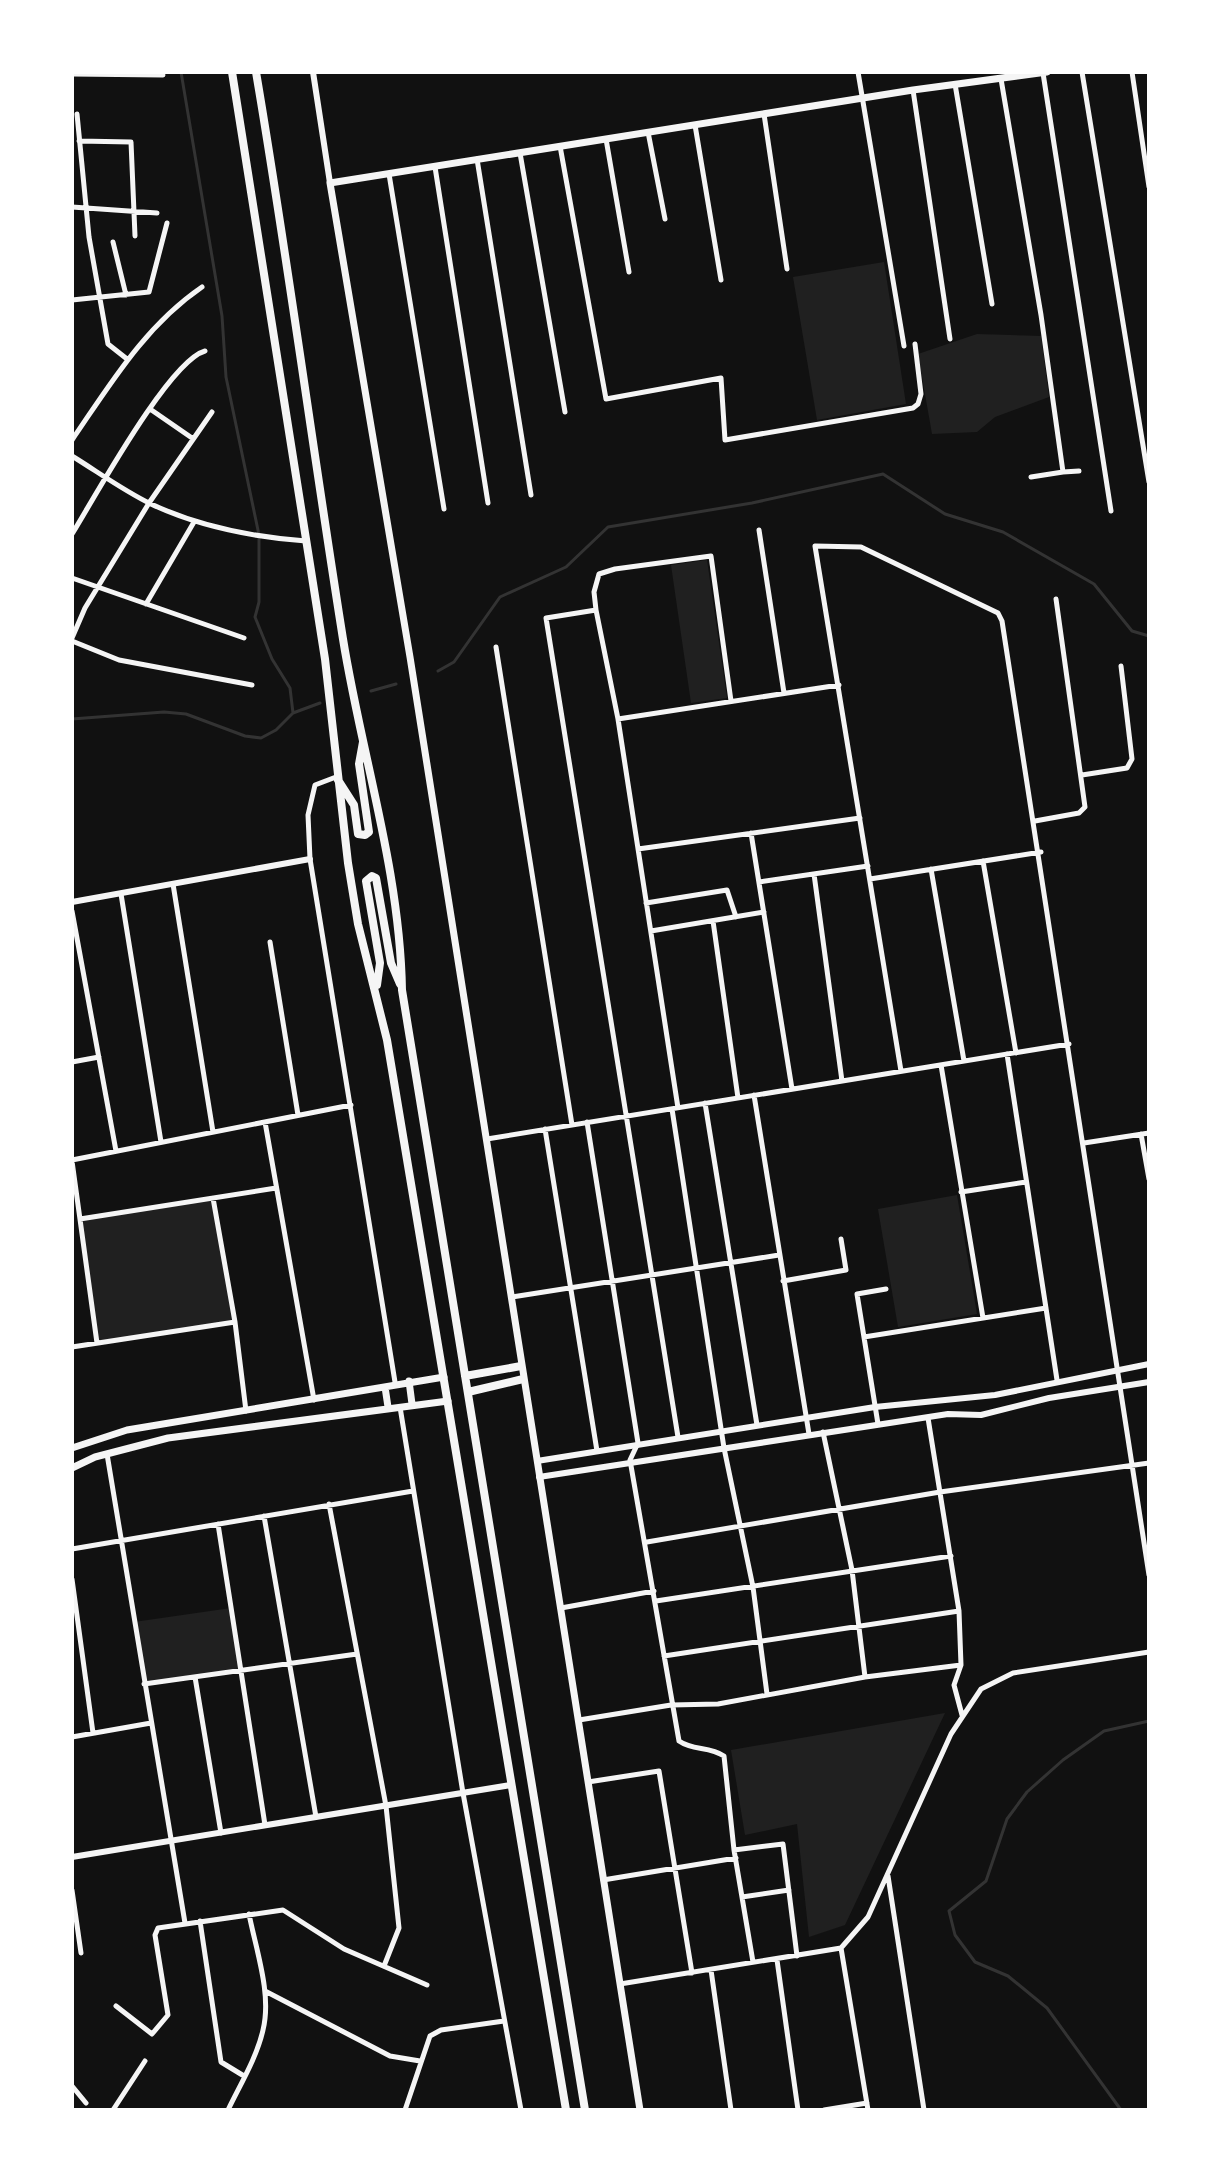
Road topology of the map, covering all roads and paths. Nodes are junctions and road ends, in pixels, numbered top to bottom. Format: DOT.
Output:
graph roads {
  1 [pos="232,72"];
  2 [pos="256,72"];
  3 [pos="313,72"];
  4 [pos="858,72"];
  5 [pos="1045,72"];
  6 [pos="1082,72"];
  7 [pos="1132,72"];
  8 [pos="72,74"];
  9 [pos="163,75"];
  10 [pos="1000,78"];
  11 [pos="955,84"];
  12 [pos="913,90"];
  13 [pos="862,98"];
  14 [pos="77,114"];
  15 [pos="764,114"];
  16 [pos="695,125"];
  17 [pos="648,132"];
  18 [pos="606,139"];
  19 [pos="79,141"];
  20 [pos="560,146"];
  21 [pos="520,153"];
  22 [pos="477,159"];
  23 [pos="435,167"];
  24 [pos="389,174"];
  25 [pos="330,183"];
  26 [pos="1149,187"];
  27 [pos="72,207"];
  28 [pos="87,208"];
  29 [pos="136,213"];
  30 [pos="157,213"];
  31 [pos="665,219"];
  32 [pos="167,223"];
  33 [pos="135,236"];
  34 [pos="113,242"];
  35 [pos="787,269"];
  36 [pos="629,272"];
  37 [pos="721,280"];
  38 [pos="202,287"];
  39 [pos="126,295"];
  40 [pos="98,296"];
  41 [pos="72,300"];
  42 [pos="992,304"];
  43 [pos="950,339"];
  44 [pos="915,344"];
  45 [pos="904,346"];
  46 [pos="205,351"];
  47 [pos="127,359"];
  48 [pos="150,409"];
  49 [pos="212,412"];
  50 [pos="565,412"];
  51 [pos="192,438"];
  52 [pos="72,440"];
  53 [pos="72,456"];
  54 [pos="1079,471"];
  55 [pos="1063,472"];
  56 [pos="107,477"];
  57 [pos="1031,477"];
  58 [pos="1149,482"];
  59 [pos="531,495"];
  60 [pos="149,503"];
  61 [pos="488,503"];
  62 [pos="444,509"];
  63 [pos="1111,511"];
  64 [pos="194,522"];
  65 [pos="759,530"];
  66 [pos="72,534"];
  67 [pos="306,541"];
  68 [pos="72,578"];
  69 [pos="98,587"];
  70 [pos="1056,599"];
  71 [pos="146,604"];
  72 [pos="596,610"];
  73 [pos="244,638"];
  74 [pos="72,639"];
  75 [pos="496,647"];
  76 [pos="1121,666"];
  77 [pos="252,685"];
  78 [pos="839,685"];
  79 [pos="784,693"];
  80 [pos="731,701"];
  81 [pos="618,719"];
  82 [pos="364,737"];
  83 [pos="1082,775"];
  84 [pos="336,777"];
  85 [pos="860,818"];
  86 [pos="1035,821"];
  87 [pos="751,833"];
  88 [pos="638,849"];
  89 [pos="1041,852"];
  90 [pos="310,859"];
  91 [pos="983,861"];
  92 [pos="868,866"];
  93 [pos="931,869"];
  94 [pos="814,874"];
  95 [pos="870,879"];
  96 [pos="759,882"];
  97 [pos="173,884"];
  98 [pos="121,894"];
  99 [pos="72,902"];
  100 [pos="646,903"];
  101 [pos="72,911"];
  102 [pos="764,912"];
  103 [pos="736,917"];
  104 [pos="713,921"];
  105 [pos="651,931"];
  106 [pos="270,942"];
  107 [pos="376,990"];
  108 [pos="402,990"];
  109 [pos="1069,1044"];
  110 [pos="1016,1053"];
  111 [pos="1007,1054"];
  112 [pos="99,1057"];
  113 [pos="964,1061"];
  114 [pos="72,1062"];
  115 [pos="941,1065"];
  116 [pos="901,1071"];
  117 [pos="842,1081"];
  118 [pos="792,1089"];
  119 [pos="754,1095"];
  120 [pos="738,1098"];
  121 [pos="705,1103"];
  122 [pos="351,1105"];
  123 [pos="675,1108"];
  124 [pos="298,1115"];
  125 [pos="627,1116"];
  126 [pos="265,1122"];
  127 [pos="587,1122"];
  128 [pos="572,1125"];
  129 [pos="545,1129"];
  130 [pos="213,1132"];
  131 [pos="1149,1133"];
  132 [pos="1141,1134"];
  133 [pos="487,1139"];
  134 [pos="161,1142"];
  135 [pos="1084,1143"];
  136 [pos="116,1151"];
  137 [pos="72,1160"];
  138 [pos="1149,1179"];
  139 [pos="1026,1182"];
  140 [pos="276,1188"];
  141 [pos="961,1192"];
  142 [pos="213,1198"];
  143 [pos="80,1219"];
  144 [pos="841,1239"];
  145 [pos="779,1255"];
  146 [pos="731,1262"];
  147 [pos="697,1268"];
  148 [pos="652,1275"];
  149 [pos="783,1281"];
  150 [pos="613,1282"];
  151 [pos="571,1289"];
  152 [pos="886,1289"];
  153 [pos="511,1297"];
  154 [pos="1046,1308"];
  155 [pos="983,1318"];
  156 [pos="235,1322"];
  157 [pos="864,1337"];
  158 [pos="97,1343"];
  159 [pos="72,1347"];
  160 [pos="1149,1364"];
  161 [pos="521,1366"];
  162 [pos="1119,1369"];
  163 [pos="465,1376"];
  164 [pos="444,1377"];
  165 [pos="523,1379"];
  166 [pos="1057,1380"];
  167 [pos="409,1381"];
  168 [pos="395,1382"];
  169 [pos="1149,1382"];
  170 [pos="1121,1386"];
  171 [pos="385,1387"];
  172 [pos="468,1392"];
  173 [pos="314,1401"];
  174 [pos="448,1401"];
  175 [pos="412,1404"];
  176 [pos="400,1406"];
  177 [pos="388,1407"];
  178 [pos="875,1407"];
  179 [pos="246,1412"];
  180 [pos="805,1418"];
  181 [pos="928,1418"];
  182 [pos="878,1424"];
  183 [pos="757,1425"];
  184 [pos="723,1430"];
  185 [pos="823,1432"];
  186 [pos="809,1434"];
  187 [pos="678,1437"];
  188 [pos="638,1443"];
  189 [pos="72,1448"];
  190 [pos="724,1448"];
  191 [pos="597,1451"];
  192 [pos="106,1453"];
  193 [pos="630,1460"];
  194 [pos="537,1461"];
  195 [pos="1149,1463"];
  196 [pos="1132,1466"];
  197 [pos="72,1468"];
  198 [pos="539,1477"];
  199 [pos="413,1491"];
  200 [pos="940,1492"];
  201 [pos="329,1504"];
  202 [pos="840,1509"];
  203 [pos="264,1516"];
  204 [pos="218,1524"];
  205 [pos="743,1526"];
  206 [pos="120,1541"];
  207 [pos="647,1542"];
  208 [pos="72,1549"];
  209 [pos="951,1556"];
  210 [pos="852,1570"];
  211 [pos="1149,1575"];
  212 [pos="72,1579"];
  213 [pos="753,1587"];
  214 [pos="654,1591"];
  215 [pos="656,1601"];
  216 [pos="560,1609"];
  217 [pos="959,1611"];
  218 [pos="858,1625"];
  219 [pos="760,1641"];
  220 [pos="1149,1652"];
  221 [pos="357,1654"];
  222 [pos="664,1656"];
  223 [pos="290,1664"];
  224 [pos="961,1665"];
  225 [pos="241,1671"];
  226 [pos="195,1677"];
  227 [pos="865,1677"];
  228 [pos="144,1684"];
  229 [pos="767,1694"];
  230 [pos="671,1705"];
  231 [pos="962,1715"];
  232 [pos="579,1720"];
  233 [pos="151,1723"];
  234 [pos="93,1733"];
  235 [pos="72,1737"];
  236 [pos="587,1782"];
  237 [pos="511,1785"];
  238 [pos="463,1793"];
  239 [pos="386,1806"];
  240 [pos="316,1817"];
  241 [pos="265,1825"];
  242 [pos="221,1833"];
  243 [pos="170,1841"];
  244 [pos="734,1850"];
  245 [pos="72,1857"];
  246 [pos="736,1858"];
  247 [pos="675,1866"];
  248 [pos="888,1875"];
  249 [pos="603,1880"];
  250 [pos="72,1890"];
  251 [pos="789,1890"];
  252 [pos="742,1897"];
  253 [pos="249,1914"];
  254 [pos="200,1921"];
  255 [pos="185,1923"];
  256 [pos="841,1948"];
  257 [pos="81,1953"];
  258 [pos="797,1957"];
  259 [pos="777,1960"];
  260 [pos="753,1962"];
  261 [pos="384,1966"];
  262 [pos="711,1970"];
  263 [pos="692,1973"];
  264 [pos="620,1984"];
  265 [pos="427,1985"];
  266 [pos="265,1991"];
  267 [pos="564,1991"];
  268 [pos="546,1995"];
  269 [pos="116,2006"];
  270 [pos="504,2021"];
  271 [pos="145,2061"];
  272 [pos="420,2061"];
  273 [pos="244,2076"];
  274 [pos="72,2086"];
  275 [pos="86,2103"];
  276 [pos="867,2107"];
  277 [pos="113,2110"];
  278 [pos="228,2110"];
  279 [pos="405,2110"];
  280 [pos="521,2110"];
  281 [pos="566,2110"];
  282 [pos="585,2110"];
  283 [pos="640,2110"];
  284 [pos="731,2110"];
  285 [pos="798,2110"];
  286 [pos="824,2110"];
  287 [pos="924,2110"];
  1 -- 67 [label="highway"];
  2 -- 82 [label="highway"];
  3 -- 25 [label="street"];
  4 -- 13 [label="street"];
  5 -- 10 [label="main road"];
  5 -- 63 [label="street"];
  6 -- 58 [label="street"];
  7 -- 26 [label="street"];
  8 -- 9 [label="street"];
  10 -- 11 [label="main road"];
  10 -- 55 [label="street"];
  11 -- 12 [label="main road"];
  11 -- 42 [label="street"];
  12 -- 13 [label="main road"];
  12 -- 43 [label="street"];
  13 -- 15 [label="main road"];
  13 -- 45 [label="street"];
  14 -- 19 [label="street"];
  15 -- 16 [label="main road"];
  15 -- 35 [label="street"];
  16 -- 17 [label="main road"];
  16 -- 37 [label="street"];
  17 -- 18 [label="main road"];
  17 -- 31 [label="street"];
  18 -- 20 [label="main road"];
  18 -- 36 [label="street"];
  19 -- 28 [label="street"];
  19 -- 29 [label="street"];
  20 -- 21 [label="main road"];
  20 -- 44 [label="street"];
  21 -- 22 [label="main road"];
  21 -- 50 [label="street"];
  22 -- 23 [label="main road"];
  22 -- 59 [label="street"];
  23 -- 24 [label="main road"];
  23 -- 61 [label="street"];
  24 -- 25 [label="main road"];
  24 -- 62 [label="street"];
  25 -- 133 [label="main road"];
  27 -- 28 [label="street"];
  28 -- 29 [label="street"];
  28 -- 40 [label="street"];
  29 -- 30 [label="street"];
  29 -- 33 [label="street"];
  32 -- 39 [label="street"];
  34 -- 39 [label="street"];
  38 -- 47 [label="street"];
  39 -- 40 [label="street"];
  40 -- 41 [label="street"];
  40 -- 47 [label="street"];
  46 -- 48 [label="street"];
  47 -- 52 [label="street"];
  48 -- 51 [label="street"];
  48 -- 56 [label="street"];
  49 -- 51 [label="street"];
  51 -- 60 [label="street"];
  53 -- 56 [label="street"];
  54 -- 55 [label="street"];
  55 -- 57 [label="street"];
  56 -- 60 [label="street"];
  56 -- 66 [label="street"];
  60 -- 64 [label="street"];
  60 -- 69 [label="street"];
  64 -- 67 [label="street"];
  64 -- 71 [label="street"];
  65 -- 79 [label="street"];
  67 -- 84 [label="highway"];
  68 -- 69 [label="street"];
  69 -- 71 [label="street"];
  69 -- 74 [label="street"];
  70 -- 83 [label="street"];
  71 -- 73 [label="street"];
  72 -- 80 [label="street"];
  72 -- 81 [label="street"];
  72 -- 125 [label="street"];
  74 -- 77 [label="street"];
  75 -- 128 [label="street"];
  76 -- 83 [label="street"];
  78 -- 79 [label="street"];
  78 -- 85 [label="street"];
  78 -- 86 [label="street"];
  79 -- 80 [label="street"];
  80 -- 81 [label="street"];
  81 -- 88 [label="street"];
  82 -- 84 [label="highway"];
  82 -- 108 [label="highway"];
  83 -- 86 [label="street"];
  84 -- 90 [label="street"];
  84 -- 107 [label="highway"];
  85 -- 87 [label="street"];
  85 -- 92 [label="street"];
  86 -- 89 [label="street"];
  87 -- 88 [label="street"];
  87 -- 96 [label="street"];
  88 -- 100 [label="street"];
  89 -- 91 [label="street"];
  89 -- 109 [label="street"];
  90 -- 97 [label="street"];
  90 -- 122 [label="street"];
  91 -- 93 [label="street"];
  91 -- 110 [label="street"];
  92 -- 94 [label="street"];
  92 -- 95 [label="street"];
  93 -- 95 [label="street"];
  93 -- 113 [label="street"];
  94 -- 96 [label="street"];
  94 -- 117 [label="street"];
  95 -- 116 [label="street"];
  96 -- 102 [label="street"];
  97 -- 98 [label="street"];
  97 -- 130 [label="street"];
  98 -- 99 [label="street"];
  98 -- 134 [label="street"];
  100 -- 103 [label="street"];
  100 -- 105 [label="street"];
  101 -- 112 [label="street"];
  102 -- 103 [label="street"];
  102 -- 118 [label="street"];
  103 -- 104 [label="street"];
  104 -- 105 [label="street"];
  104 -- 120 [label="street"];
  105 -- 123 [label="street"];
  106 -- 124 [label="street"];
  107 -- 108 [label="highway"];
  107 -- 164 [label="highway"];
  108 -- 163 [label="highway"];
  109 -- 110 [label="street"];
  109 -- 135 [label="street"];
  110 -- 111 [label="street"];
  111 -- 113 [label="street"];
  111 -- 139 [label="street"];
  112 -- 114 [label="street"];
  112 -- 136 [label="street"];
  113 -- 115 [label="street"];
  115 -- 116 [label="street"];
  115 -- 141 [label="street"];
  116 -- 117 [label="street"];
  117 -- 118 [label="street"];
  118 -- 119 [label="street"];
  119 -- 120 [label="street"];
  119 -- 145 [label="street"];
  120 -- 121 [label="street"];
  121 -- 123 [label="street"];
  121 -- 146 [label="street"];
  122 -- 124 [label="street"];
  122 -- 168 [label="street"];
  123 -- 125 [label="street"];
  123 -- 147 [label="street"];
  124 -- 126 [label="street"];
  125 -- 127 [label="street"];
  125 -- 148 [label="street"];
  126 -- 130 [label="street"];
  126 -- 140 [label="street"];
  127 -- 128 [label="street"];
  127 -- 150 [label="street"];
  128 -- 129 [label="street"];
  129 -- 133 [label="street"];
  129 -- 151 [label="street"];
  130 -- 134 [label="street"];
  131 -- 132 [label="street"];
  132 -- 135 [label="street"];
  132 -- 138 [label="street"];
  133 -- 153 [label="main road"];
  134 -- 136 [label="street"];
  135 -- 162 [label="street"];
  136 -- 137 [label="street"];
  137 -- 143 [label="street"];
  139 -- 141 [label="street"];
  139 -- 154 [label="street"];
  140 -- 142 [label="street"];
  140 -- 173 [label="street"];
  141 -- 155 [label="street"];
  142 -- 143 [label="street"];
  142 -- 156 [label="street"];
  143 -- 158 [label="street"];
  144 -- 149 [label="street"];
  145 -- 146 [label="street"];
  145 -- 149 [label="street"];
  146 -- 147 [label="street"];
  146 -- 183 [label="street"];
  147 -- 148 [label="street"];
  147 -- 184 [label="street"];
  148 -- 150 [label="street"];
  148 -- 187 [label="street"];
  149 -- 180 [label="street"];
  150 -- 151 [label="street"];
  150 -- 188 [label="street"];
  151 -- 153 [label="street"];
  151 -- 191 [label="street"];
  152 -- 157 [label="street"];
  153 -- 161 [label="main road"];
  154 -- 155 [label="street"];
  154 -- 166 [label="street"];
  155 -- 157 [label="street"];
  156 -- 158 [label="street"];
  156 -- 179 [label="street"];
  157 -- 178 [label="street"];
  158 -- 159 [label="street"];
  160 -- 162 [label="street"];
  161 -- 163 [label="highway"];
  161 -- 165 [label="main road"];
  162 -- 166 [label="street"];
  162 -- 170 [label="street"];
  163 -- 172 [label="highway"];
  164 -- 167 [label="main road"];
  164 -- 174 [label="highway"];
  165 -- 172 [label="highway"];
  165 -- 194 [label="main road"];
  166 -- 178 [label="street"];
  167 -- 168 [label="main road"];
  167 -- 175 [label="main road"];
  168 -- 171 [label="main road"];
  169 -- 170 [label="street"];
  170 -- 181 [label="street"];
  170 -- 196 [label="street"];
  171 -- 173 [label="main road"];
  171 -- 177 [label="main road"];
  172 -- 267 [label="highway"];
  173 -- 179 [label="main road"];
  174 -- 175 [label="main road"];
  174 -- 237 [label="highway"];
  175 -- 176 [label="main road"];
  176 -- 177 [label="main road"];
  176 -- 199 [label="street"];
  177 -- 192 [label="main road"];
  178 -- 180 [label="street"];
  178 -- 182 [label="street"];
  179 -- 189 [label="main road"];
  180 -- 183 [label="street"];
  180 -- 186 [label="street"];
  181 -- 182 [label="street"];
  181 -- 200 [label="street"];
  182 -- 185 [label="street"];
  183 -- 184 [label="street"];
  184 -- 187 [label="street"];
  184 -- 190 [label="street"];
  185 -- 186 [label="street"];
  185 -- 202 [label="street"];
  186 -- 190 [label="street"];
  187 -- 188 [label="street"];
  188 -- 191 [label="street"];
  188 -- 193 [label="street"];
  190 -- 193 [label="street"];
  190 -- 205 [label="street"];
  191 -- 194 [label="street"];
  192 -- 197 [label="main road"];
  192 -- 206 [label="street"];
  193 -- 198 [label="street"];
  193 -- 207 [label="street"];
  194 -- 198 [label="main road"];
  195 -- 196 [label="street"];
  196 -- 200 [label="street"];
  196 -- 211 [label="street"];
  198 -- 216 [label="main road"];
  199 -- 201 [label="street"];
  199 -- 238 [label="street"];
  200 -- 202 [label="street"];
  200 -- 209 [label="street"];
  201 -- 203 [label="street"];
  201 -- 221 [label="street"];
  202 -- 205 [label="street"];
  202 -- 210 [label="street"];
  203 -- 204 [label="street"];
  203 -- 223 [label="street"];
  204 -- 206 [label="street"];
  204 -- 225 [label="street"];
  205 -- 207 [label="street"];
  205 -- 213 [label="street"];
  206 -- 208 [label="street"];
  206 -- 228 [label="street"];
  207 -- 214 [label="street"];
  209 -- 210 [label="street"];
  209 -- 217 [label="street"];
  210 -- 213 [label="street"];
  210 -- 218 [label="street"];
  212 -- 234 [label="street"];
  213 -- 215 [label="street"];
  213 -- 219 [label="street"];
  214 -- 215 [label="street"];
  214 -- 216 [label="street"];
  215 -- 222 [label="street"];
  216 -- 232 [label="main road"];
  217 -- 218 [label="street"];
  217 -- 224 [label="street"];
  218 -- 219 [label="street"];
  218 -- 227 [label="street"];
  219 -- 222 [label="street"];
  219 -- 229 [label="street"];
  220 -- 231 [label="street"];
  221 -- 223 [label="street"];
  221 -- 239 [label="street"];
  222 -- 230 [label="street"];
  223 -- 225 [label="street"];
  223 -- 240 [label="street"];
  224 -- 227 [label="street"];
  224 -- 231 [label="street"];
  225 -- 226 [label="street"];
  225 -- 241 [label="street"];
  226 -- 228 [label="street"];
  226 -- 242 [label="street"];
  227 -- 229 [label="street"];
  228 -- 233 [label="street"];
  229 -- 230 [label="street"];
  230 -- 232 [label="street"];
  230 -- 244 [label="street"];
  231 -- 248 [label="street"];
  232 -- 236 [label="main road"];
  233 -- 234 [label="street"];
  233 -- 243 [label="street"];
  234 -- 235 [label="street"];
  236 -- 247 [label="street"];
  236 -- 249 [label="main road"];
  237 -- 238 [label="street"];
  237 -- 268 [label="highway"];
  238 -- 239 [label="street"];
  238 -- 270 [label="street"];
  239 -- 240 [label="street"];
  239 -- 261 [label="street"];
  240 -- 241 [label="street"];
  241 -- 242 [label="street"];
  242 -- 243 [label="street"];
  243 -- 245 [label="street"];
  243 -- 255 [label="street"];
  244 -- 246 [label="street"];
  244 -- 251 [label="street"];
  246 -- 247 [label="street"];
  246 -- 252 [label="street"];
  247 -- 249 [label="street"];
  247 -- 263 [label="street"];
  248 -- 256 [label="street"];
  248 -- 287 [label="street"];
  249 -- 264 [label="main road"];
  250 -- 257 [label="street"];
  251 -- 252 [label="street"];
  251 -- 258 [label="street"];
  252 -- 260 [label="street"];
  253 -- 254 [label="street"];
  253 -- 261 [label="street"];
  253 -- 266 [label="street"];
  254 -- 255 [label="street"];
  254 -- 273 [label="street"];
  255 -- 269 [label="street"];
  256 -- 258 [label="street"];
  256 -- 276 [label="street"];
  258 -- 259 [label="street"];
  259 -- 260 [label="street"];
  259 -- 285 [label="street"];
  260 -- 262 [label="street"];
  261 -- 265 [label="street"];
  262 -- 263 [label="street"];
  262 -- 284 [label="street"];
  263 -- 264 [label="street"];
  264 -- 283 [label="main road"];
  266 -- 272 [label="street"];
  266 -- 273 [label="street"];
  267 -- 268 [label="highway"];
  267 -- 282 [label="highway"];
  268 -- 281 [label="highway"];
  270 -- 272 [label="street"];
  270 -- 280 [label="street"];
  271 -- 277 [label="street"];
  272 -- 279 [label="street"];
  273 -- 278 [label="street"];
  274 -- 275 [label="street"];
  276 -- 286 [label="street"];
}
